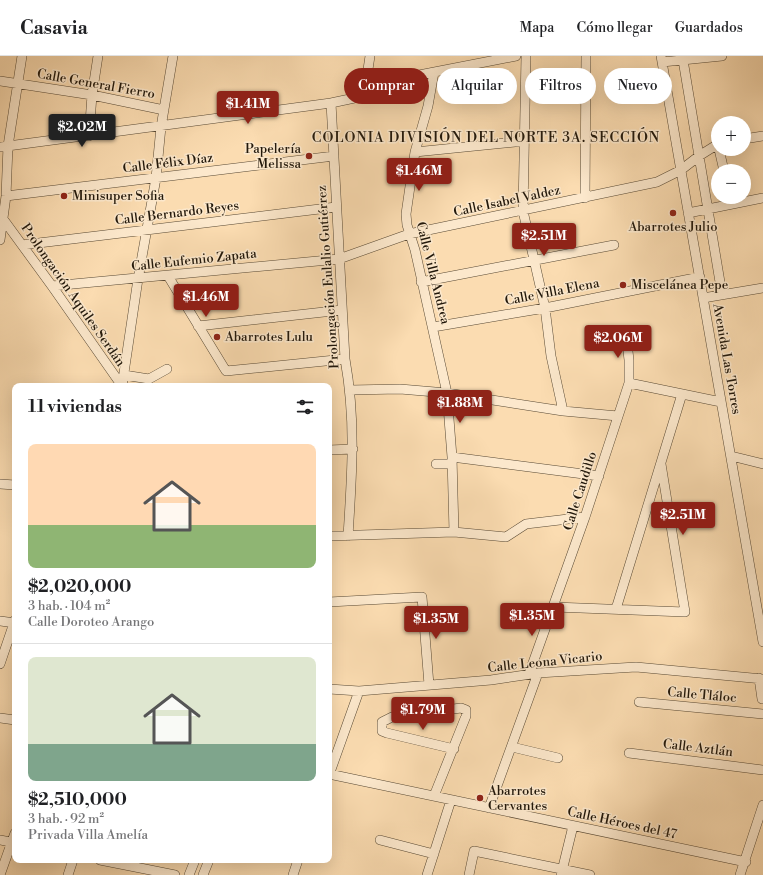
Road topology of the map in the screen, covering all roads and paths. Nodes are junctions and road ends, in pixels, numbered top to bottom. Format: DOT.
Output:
graph roads {
  1 [pos="22,56"];
  2 [pos="98,56"];
  3 [pos="173,56"];
  4 [pos="370,56"];
  5 [pos="516,56"];
  6 [pos="526,56"];
  7 [pos="586,56"];
  8 [pos="722,56"];
  9 [pos="662,59"];
  10 [pos="677,59"];
  11 [pos="368,68"];
  12 [pos="434,72"];
  13 [pos="429,73"];
  14 [pos="0,81"];
  15 [pos="18,84"];
  16 [pos="92,95"];
  17 [pos="344,100"];
  18 [pos="331,103"];
  19 [pos="164,110"];
  20 [pos="161,126"];
  21 [pos="89,136"];
  22 [pos="763,136"];
  23 [pos="751,139"];
  24 [pos="525,141"];
  25 [pos="4,147"];
  26 [pos="711,148"];
  27 [pos="415,152"];
  28 [pos="334,156"];
  29 [pos="699,156"];
  30 [pos="681,170"];
  31 [pos="156,178"];
  32 [pos="6,196"];
  33 [pos="586,198"];
  34 [pos="763,198"];
  35 [pos="751,199"];
  36 [pos="720,204"];
  37 [pos="336,207"];
  38 [pos="709,208"];
  39 [pos="523,211"];
  40 [pos="688,213"];
  41 [pos="3,218"];
  42 [pos="147,230"];
  43 [pos="409,234"];
  44 [pos="0,240"];
  45 [pos="22,245"];
  46 [pos="614,245"];
  47 [pos="339,259"];
  48 [pos="534,260"];
  49 [pos="168,276"];
  50 [pos="700,277"];
  51 [pos="138,279"];
  52 [pos="421,282"];
  53 [pos="52,286"];
  54 [pos="763,288"];
  55 [pos="722,294"];
  56 [pos="703,298"];
  57 [pos="545,308"];
  58 [pos="342,310"];
  59 [pos="198,326"];
  60 [pos="433,327"];
  61 [pos="626,334"];
  62 [pos="345,359"];
  63 [pos="167,369"];
  64 [pos="124,375"];
  65 [pos="120,383"];
  66 [pos="123,383"];
  67 [pos="629,384"];
  68 [pos="350,390"];
  69 [pos="447,393"];
  70 [pos="682,394"];
  71 [pos="721,402"];
  72 [pos="563,411"];
  73 [pos="618,416"];
  74 [pos="353,449"];
  75 [pos="332,450"];
  76 [pos="731,456"];
  77 [pos="452,461"];
  78 [pos="436,464"];
  79 [pos="661,464"];
  80 [pos="763,464"];
  81 [pos="599,476"];
  82 [pos="0,484"];
  83 [pos="12,485"];
  84 [pos="585,517"];
  85 [pos="454,532"];
  86 [pos="332,536"];
  87 [pos="348,536"];
  88 [pos="332,602"];
  89 [pos="760,602"];
  90 [pos="554,607"];
  91 [pos="616,609"];
  92 [pos="0,621"];
  93 [pos="12,622"];
  94 [pos="12,630"];
  95 [pos="763,642"];
  96 [pos="0,664"];
  97 [pos="534,674"];
  98 [pos="761,678"];
  99 [pos="429,685"];
  100 [pos="332,689"];
  101 [pos="359,691"];
  102 [pos="763,701"];
  103 [pos="639,702"];
  104 [pos="763,714"];
  105 [pos="0,718"];
  106 [pos="12,720"];
  107 [pos="512,747"];
  108 [pos="454,749"];
  109 [pos="629,753"];
  110 [pos="558,758"];
  111 [pos="332,766"];
  112 [pos="763,770"];
  113 [pos="332,775"];
  114 [pos="434,796"];
  115 [pos="451,800"];
  116 [pos="763,805"];
  117 [pos="489,808"];
  118 [pos="573,826"];
  119 [pos="0,840"];
  120 [pos="380,840"];
  121 [pos="12,843"];
  122 [pos="12,845"];
  123 [pos="434,854"];
  124 [pos="746,862"];
  125 [pos="72,863"];
  126 [pos="111,863"];
  127 [pos="194,863"];
  128 [pos="208,863"];
  129 [pos="297,863"];
  130 [pos="135,871"];
  131 [pos="562,872"];
  132 [pos="0,875"];
  133 [pos="68,875"];
  134 [pos="175,875"];
  135 [pos="189,875"];
  136 [pos="203,875"];
  137 [pos="293,875"];
  138 [pos="427,875"];
  139 [pos="469,875"];
  140 [pos="590,875"];
  141 [pos="740,875"];
  1 -- 15 [label="street"];
  2 -- 16 [label="street"];
  3 -- 19 [label="street"];
  4 -- 11 [label="street"];
  5 -- 12 [label="street"];
  6 -- 24 [label="street"];
  7 -- 33 [label="street"];
  8 -- 10 [label="street"];
  9 -- 10 [label="street"];
  9 -- 30 [label="street, Avenida Las Torres"];
  10 -- 29 [label="street"];
  12 -- 13 [label="street"];
  12 -- 27 [label="street, Calle Villa Andrea"];
  14 -- 15 [label="street, Calle General Fierro"];
  15 -- 16 [label="street, Calle General Fierro"];
  15 -- 25 [label="street"];
  16 -- 19 [label="street, Calle General Fierro"];
  16 -- 21 [label="street"];
  17 -- 18 [label="street"];
  18 -- 20 [label="street"];
  18 -- 28 [label="street, Prolongación Eulalio Gutiérrez"];
  19 -- 20 [label="street"];
  20 -- 21 [label="street"];
  20 -- 31 [label="street"];
  21 -- 25 [label="street"];
  22 -- 23 [label="street"];
  24 -- 27 [label="street"];
  24 -- 39 [label="street"];
  25 -- 32 [label="street"];
  26 -- 29 [label="street, Calle Isabel Valdez"];
  27 -- 43 [label="street, Calle Villa Andrea"];
  28 -- 31 [label="street, Calle Félix Díaz"];
  28 -- 37 [label="street, Prolongación Eulalio Gutiérrez"];
  29 -- 30 [label="street, Calle Isabel Valdez"];
  29 -- 38 [label="street"];
  30 -- 33 [label="street, Calle Isabel Valdez"];
  30 -- 40 [label="street, Avenida Las Torres"];
  31 -- 32 [label="street, Calle Félix Díaz"];
  31 -- 42 [label="street"];
  32 -- 41 [label="street"];
  33 -- 39 [label="street, Calle Isabel Valdez"];
  34 -- 35 [label="street"];
  36 -- 38 [label="street"];
  37 -- 42 [label="street, Calle Bernardo Reyes"];
  37 -- 47 [label="street, Prolongación Eulalio Gutiérrez"];
  38 -- 40 [label="street"];
  38 -- 55 [label="street"];
  39 -- 43 [label="street, Calle Isabel Valdez"];
  39 -- 48 [label="street"];
  40 -- 50 [label="street, Avenida Las Torres"];
  41 -- 44 [label="street"];
  41 -- 45 [label="street, Prolongación Aquiles Serdán"];
  42 -- 45 [label="street, Calle Bernardo Reyes"];
  42 -- 51 [label="street"];
  43 -- 47 [label="street, Calle Isabel Valdez"];
  43 -- 52 [label="street, Calle Villa Andrea"];
  45 -- 53 [label="street, Prolongación Aquiles Serdán"];
  46 -- 48 [label="street"];
  47 -- 49 [label="street, Calle Eufemio Zapata"];
  47 -- 58 [label="street, Prolongación Eulalio Gutiérrez"];
  48 -- 52 [label="street"];
  48 -- 57 [label="street"];
  49 -- 51 [label="street, Calle Eufemio Zapata"];
  49 -- 59 [label="street"];
  50 -- 56 [label="street, Avenida Las Torres"];
  50 -- 57 [label="street, Calle Villa Elena"];
  51 -- 53 [label="street, Calle Eufemio Zapata"];
  51 -- 64 [label="street"];
  52 -- 60 [label="street, Calle Villa Andrea"];
  53 -- 65 [label="street, Prolongación Aquiles Serdán"];
  54 -- 55 [label="street"];
  55 -- 56 [label="street"];
  56 -- 71 [label="street, Avenida Las Torres"];
  57 -- 60 [label="street, Calle Villa Elena"];
  57 -- 72 [label="street"];
  58 -- 59 [label="street"];
  58 -- 62 [label="street, Prolongación Eulalio Gutiérrez"];
  59 -- 62 [label="street"];
  60 -- 69 [label="street, Calle Villa Andrea"];
  61 -- 67 [label="street, Calle Caudillo"];
  62 -- 68 [label="street, Prolongación Eulalio Gutiérrez"];
  63 -- 64 [label="street"];
  64 -- 66 [label="street"];
  67 -- 70 [label="street"];
  67 -- 73 [label="street, Calle Caudillo"];
  68 -- 69 [label="street"];
  68 -- 74 [label="street, Prolongación Eulalio Gutiérrez"];
  69 -- 72 [label="street"];
  69 -- 77 [label="street, Calle Villa Andrea"];
  70 -- 71 [label="street"];
  70 -- 79 [label="street"];
  71 -- 76 [label="street, Avenida Las Torres"];
  72 -- 73 [label="street"];
  73 -- 81 [label="street, Calle Caudillo"];
  74 -- 75 [label="street"];
  74 -- 87 [label="street, Prolongación Eulalio Gutiérrez"];
  76 -- 80 [label="street"];
  76 -- 89 [label="street, Avenida Las Torres"];
  77 -- 78 [label="street"];
  77 -- 81 [label="street"];
  77 -- 85 [label="street, Calle Villa Andrea"];
  79 -- 91 [label="street"];
  79 -- 91 [label="street"];
  81 -- 84 [label="street, Calle Caudillo"];
  82 -- 83 [label="street"];
  84 -- 85 [label="street"];
  84 -- 90 [label="street, Calle Caudillo"];
  85 -- 87 [label="street"];
  86 -- 87 [label="street"];
  88 -- 99 [label="street"];
  89 -- 95 [label="street, Avenida Las Torres"];
  90 -- 91 [label="street"];
  90 -- 97 [label="street, Calle Caudillo"];
  92 -- 93 [label="street"];
  94 -- 96 [label="street"];
  97 -- 98 [label="street, Calle Leona Vicario"];
  97 -- 99 [label="street, Calle Leona Vicario"];
  97 -- 107 [label="street, Calle Caudillo"];
  98 -- 102 [label="street"];
  99 -- 101 [label="street, Calle Leona Vicario"];
  100 -- 101 [label="street, Calle Leona Vicario"];
  101 -- 111 [label="street"];
  103 -- 104 [label="street, Calle Tláloc"];
  105 -- 106 [label="street"];
  107 -- 110 [label="street"];
  107 -- 117 [label="street, Calle Caudillo"];
  108 -- 108 [label="street"];
  108 -- 114 [label="street"];
  109 -- 112 [label="street, Calle Aztlán"];
  113 -- 114 [label="street, Calle Héroes del 47"];
  114 -- 115 [label="street, Calle Héroes del 47"];
  115 -- 117 [label="street, Calle Héroes del 47"];
  115 -- 123 [label="street"];
  116 -- 124 [label="street"];
  117 -- 118 [label="street, Calle Héroes del 47"];
  118 -- 124 [label="street, Calle Héroes del 47"];
  118 -- 131 [label="street"];
  119 -- 121 [label="street"];
  120 -- 123 [label="street"];
  122 -- 132 [label="street"];
  123 -- 138 [label="street"];
  124 -- 141 [label="street"];
  125 -- 133 [label="street"];
  126 -- 130 [label="street"];
  127 -- 135 [label="street"];
  128 -- 136 [label="street"];
  129 -- 137 [label="street"];
  130 -- 134 [label="street"];
  131 -- 139 [label="street"];
  131 -- 140 [label="street"];
}
